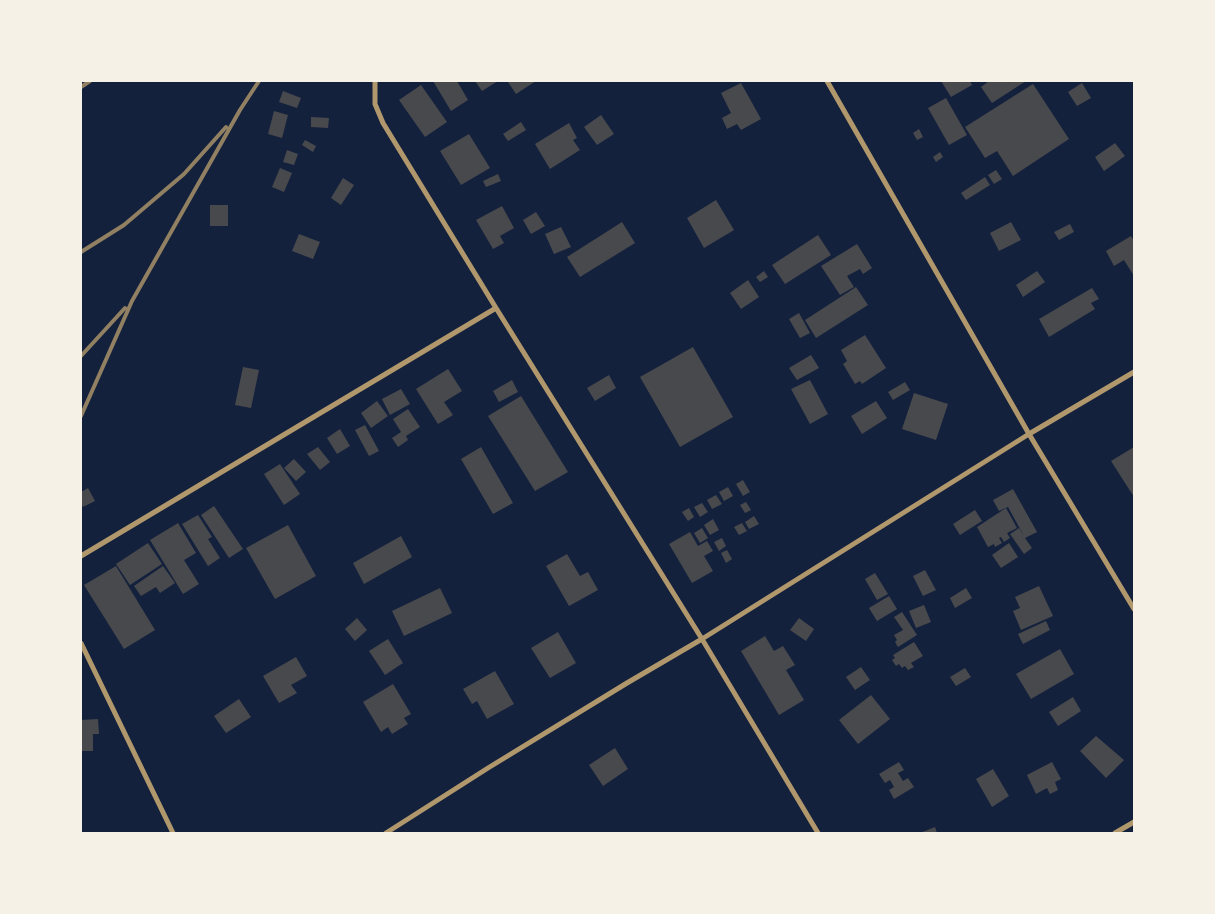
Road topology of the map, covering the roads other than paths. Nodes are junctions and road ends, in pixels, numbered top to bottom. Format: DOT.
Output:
graph roads {
  1 [pos="375,81"];
  2 [pos="827,81"];
  3 [pos="496,308"];
  4 [pos="1134,372"];
  5 [pos="1029,434"];
  6 [pos="81,556"];
  7 [pos="1134,609"];
  8 [pos="702,639"];
  9 [pos="81,643"];
  10 [pos="1134,822"];
  11 [pos="173,833"];
  12 [pos="386,833"];
  13 [pos="818,833"];
  14 [pos="1115,833"];
  1 -- 3 [label="street"];
  2 -- 5 [label="street"];
  3 -- 6 [label="street"];
  3 -- 8 [label="street"];
  4 -- 5 [label="street"];
  5 -- 7 [label="street"];
  5 -- 8 [label="street"];
  8 -- 12 [label="street"];
  8 -- 13 [label="street"];
  9 -- 11 [label="street"];
  10 -- 14 [label="street"];
}
